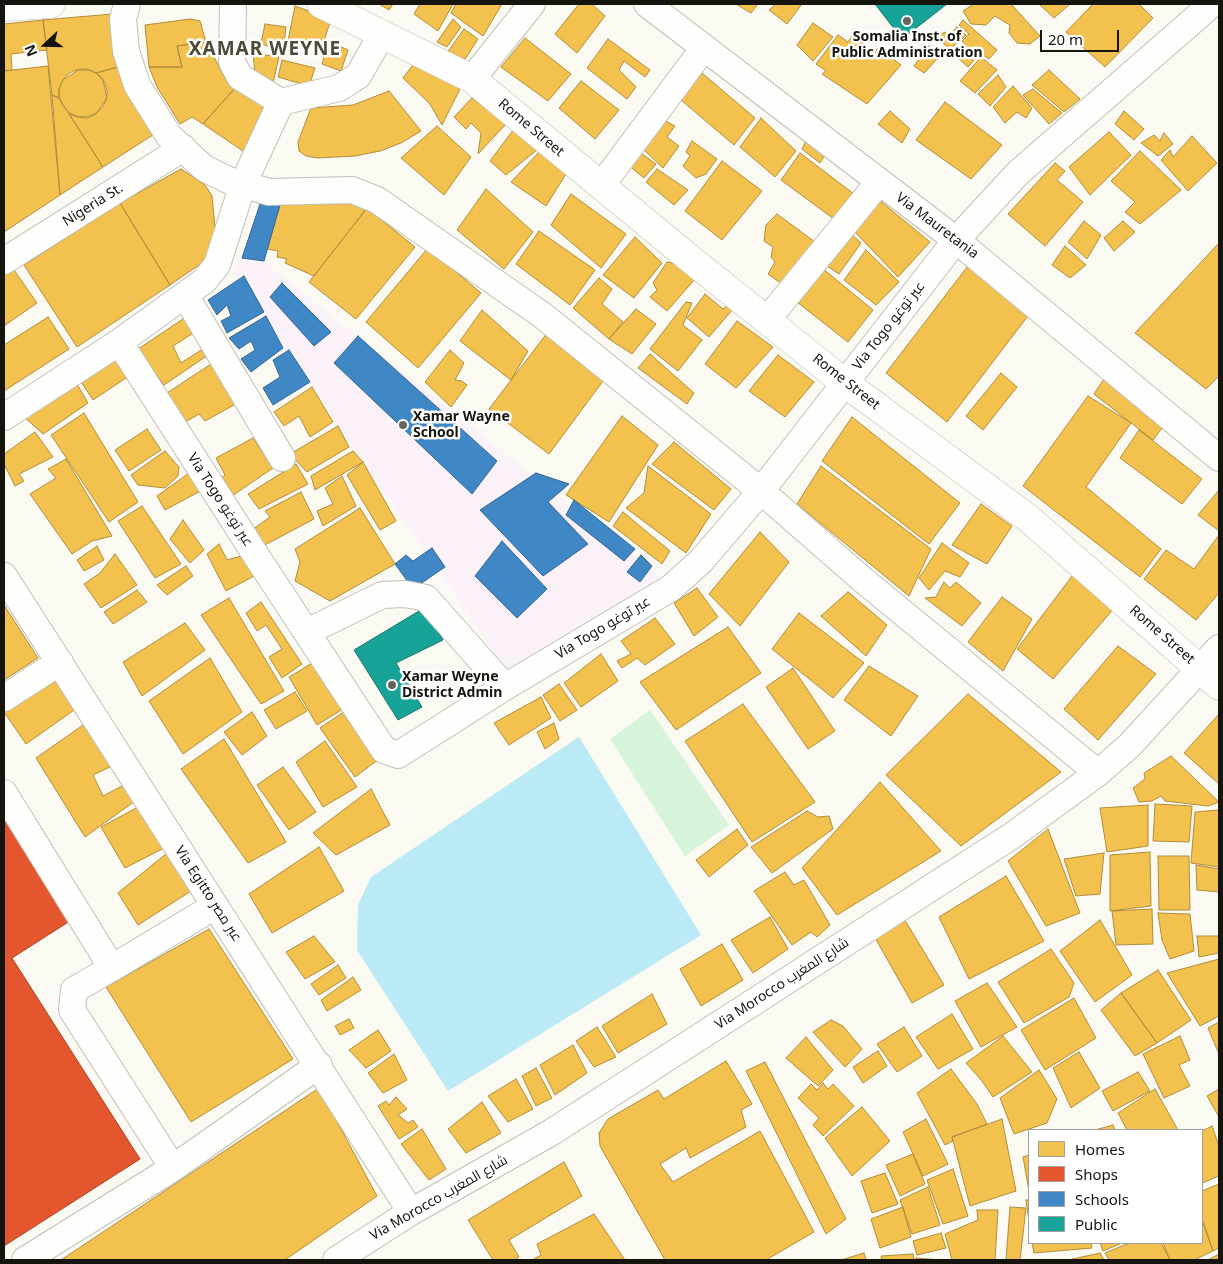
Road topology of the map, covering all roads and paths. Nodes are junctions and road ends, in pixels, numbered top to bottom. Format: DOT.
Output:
graph roads {
  1 [pos="51,4"];
  2 [pos="127,4"];
  3 [pos="233,4"];
  4 [pos="321,4"];
  5 [pos="532,4"];
  6 [pos="647,4"];
  7 [pos="1212,4"];
  8 [pos="4,7"];
  9 [pos="382,34"];
  10 [pos="704,49"];
  11 [pos="472,79"];
  12 [pos="281,102"];
  13 [pos="183,148"];
  14 [pos="879,182"];
  15 [pos="243,184"];
  16 [pos="601,186"];
  17 [pos="956,240"];
  18 [pos="4,261"];
  19 [pos="185,295"];
  20 [pos="767,320"];
  21 [pos="118,343"];
  22 [pos="845,383"];
  23 [pos="4,417"];
  24 [pos="282,458"];
  25 [pos="1219,458"];
  26 [pos="761,491"];
  27 [pos="4,576"];
  28 [pos="307,632"];
  29 [pos="1219,648"];
  30 [pos="60,662"];
  31 [pos="1209,677"];
  32 [pos="504,687"];
  33 [pos="4,698"];
  34 [pos="1098,773"];
  35 [pos="4,793"];
  36 [pos="215,906"];
  37 [pos="112,968"];
  38 [pos="319,1065"];
  39 [pos="173,1168"];
  40 [pos="411,1212"];
  41 [pos="25,1260"];
  42 [pos="336,1260"];
  1 -- 8 [label="street"];
  2 -- 13 [label="street"];
  3 -- 12 [label="street"];
  4 -- 9 [label="street, Rome Street"];
  5 -- 11 [label="street"];
  6 -- 10 [label="street, Via Mauretania"];
  7 -- 17 [label="street, Via Togo عبر توغو"];
  9 -- 11 [label="street, Rome Street"];
  9 -- 12 [label="street"];
  10 -- 14 [label="street, Via Mauretania"];
  10 -- 16 [label="street"];
  11 -- 16 [label="street, Rome Street"];
  12 -- 15 [label="street"];
  13 -- 15 [label="street"];
  13 -- 18 [label="street, Nigeria St."];
  14 -- 17 [label="street, Via Mauretania"];
  14 -- 20 [label="street"];
  15 -- 19 [label="street"];
  15 -- 26 [label="street"];
  16 -- 20 [label="street, Rome Street"];
  17 -- 22 [label="street, Via Togo عبر توغو"];
  17 -- 25 [label="street, Via Mauretania"];
  19 -- 21 [label="street"];
  19 -- 24 [label="street"];
  20 -- 22 [label="street, Rome Street"];
  21 -- 23 [label="street"];
  21 -- 28 [label="street, Via Togo عبر توغو"];
  22 -- 26 [label="street, Via Togo عبر توغو"];
  22 -- 31 [label="street, Rome Street"];
  26 -- 32 [label="street, Via Togo عبر توغو"];
  26 -- 34 [label="street"];
  27 -- 30 [label="street, Via Egitto عبر مصر"];
  28 -- 32 [label="street"];
  28 -- 32 [label="street, Via Togo عبر توغو"];
  29 -- 31 [label="street, Via Morocco شارع المغرب"];
  30 -- 33 [label="street"];
  30 -- 36 [label="street, Via Egitto عبر مصر"];
  31 -- 34 [label="street, Via Morocco شارع المغرب"];
  34 -- 40 [label="street, Via Morocco شارع المغرب"];
  35 -- 37 [label="street"];
  36 -- 37 [label="street"];
  36 -- 38 [label="street, Via Egitto عبر مصر"];
  37 -- 39 [label="street"];
  38 -- 39 [label="street"];
  38 -- 40 [label="street, Via Egitto عبر مصر"];
  39 -- 41 [label="street"];
  40 -- 42 [label="street, Via Morocco شارع المغرب"];
}
